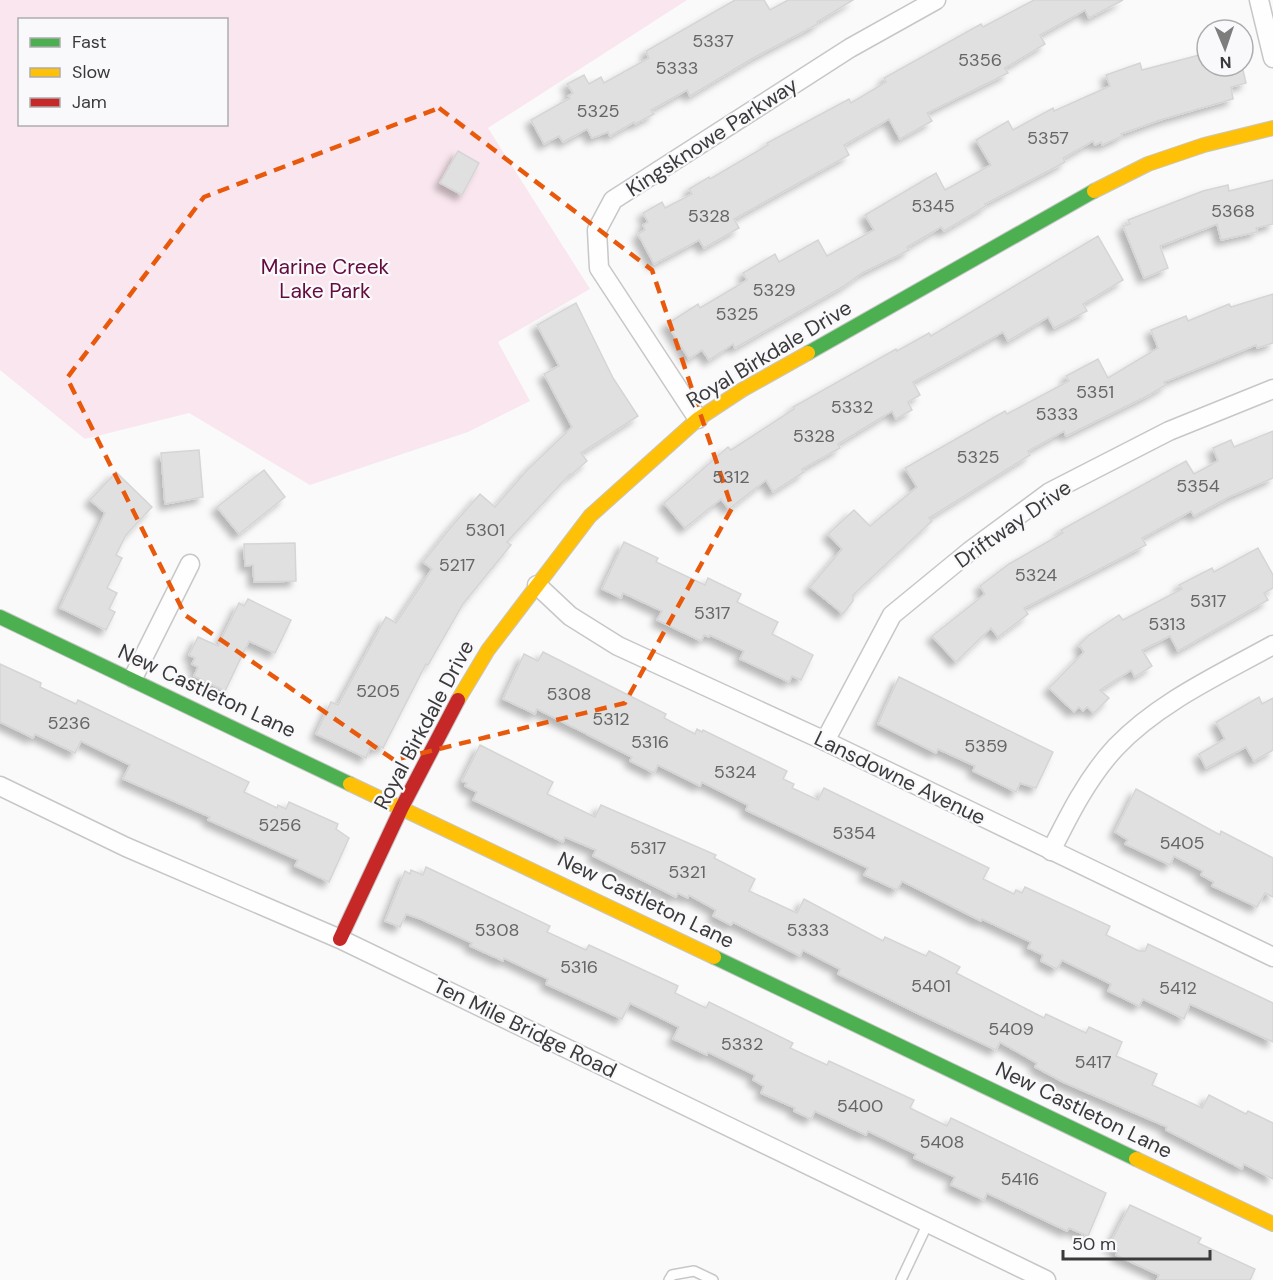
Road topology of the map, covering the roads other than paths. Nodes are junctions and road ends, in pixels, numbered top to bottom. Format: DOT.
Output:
graph roads {
  1 [pos="936,0"];
  2 [pos="1259,0"];
  3 [pos="1273,58"];
  4 [pos="1273,128"];
  5 [pos="1273,389"];
  6 [pos="698,419"];
  7 [pos="190,564"];
  8 [pos="537,585"];
  9 [pos="0,617"];
  10 [pos="1273,645"];
  11 [pos="133,678"];
  12 [pos="825,741"];
  13 [pos="0,786"];
  14 [pos="402,807"];
  15 [pos="1051,851"];
  16 [pos="340,939"];
  17 [pos="1273,957"];
  18 [pos="928,1223"];
  19 [pos="1273,1224"];
  20 [pos="669,1280"];
  21 [pos="714,1280"];
  22 [pos="901,1280"];
  23 [pos="1046,1280"];
  1 -- 6 [label="street, Kingsknowe Parkway"];
  2 -- 3 [label="street"];
  4 -- 6 [label="street, Royal Birkdale Drive"];
  5 -- 12 [label="street, Driftway Drive"];
  6 -- 8 [label="street, Royal Birkdale Drive"];
  7 -- 11 [label="street"];
  8 -- 12 [label="street, Lansdowne Avenue"];
  8 -- 14 [label="street, Royal Birkdale Drive"];
  9 -- 11 [label="street, New Castleton Lane"];
  10 -- 15 [label="street"];
  11 -- 14 [label="street, New Castleton Lane"];
  12 -- 15 [label="street, Lansdowne Avenue"];
  13 -- 16 [label="street, Ten Mile Bridge Road"];
  14 -- 16 [label="street, Royal Birkdale Drive"];
  14 -- 19 [label="street, New Castleton Lane"];
  15 -- 17 [label="street, Lansdowne Avenue"];
  16 -- 18 [label="street, Ten Mile Bridge Road"];
  18 -- 22 [label="lane"];
  18 -- 23 [label="street, Ten Mile Bridge Road"];
  20 -- 21 [label="lane"];
}
